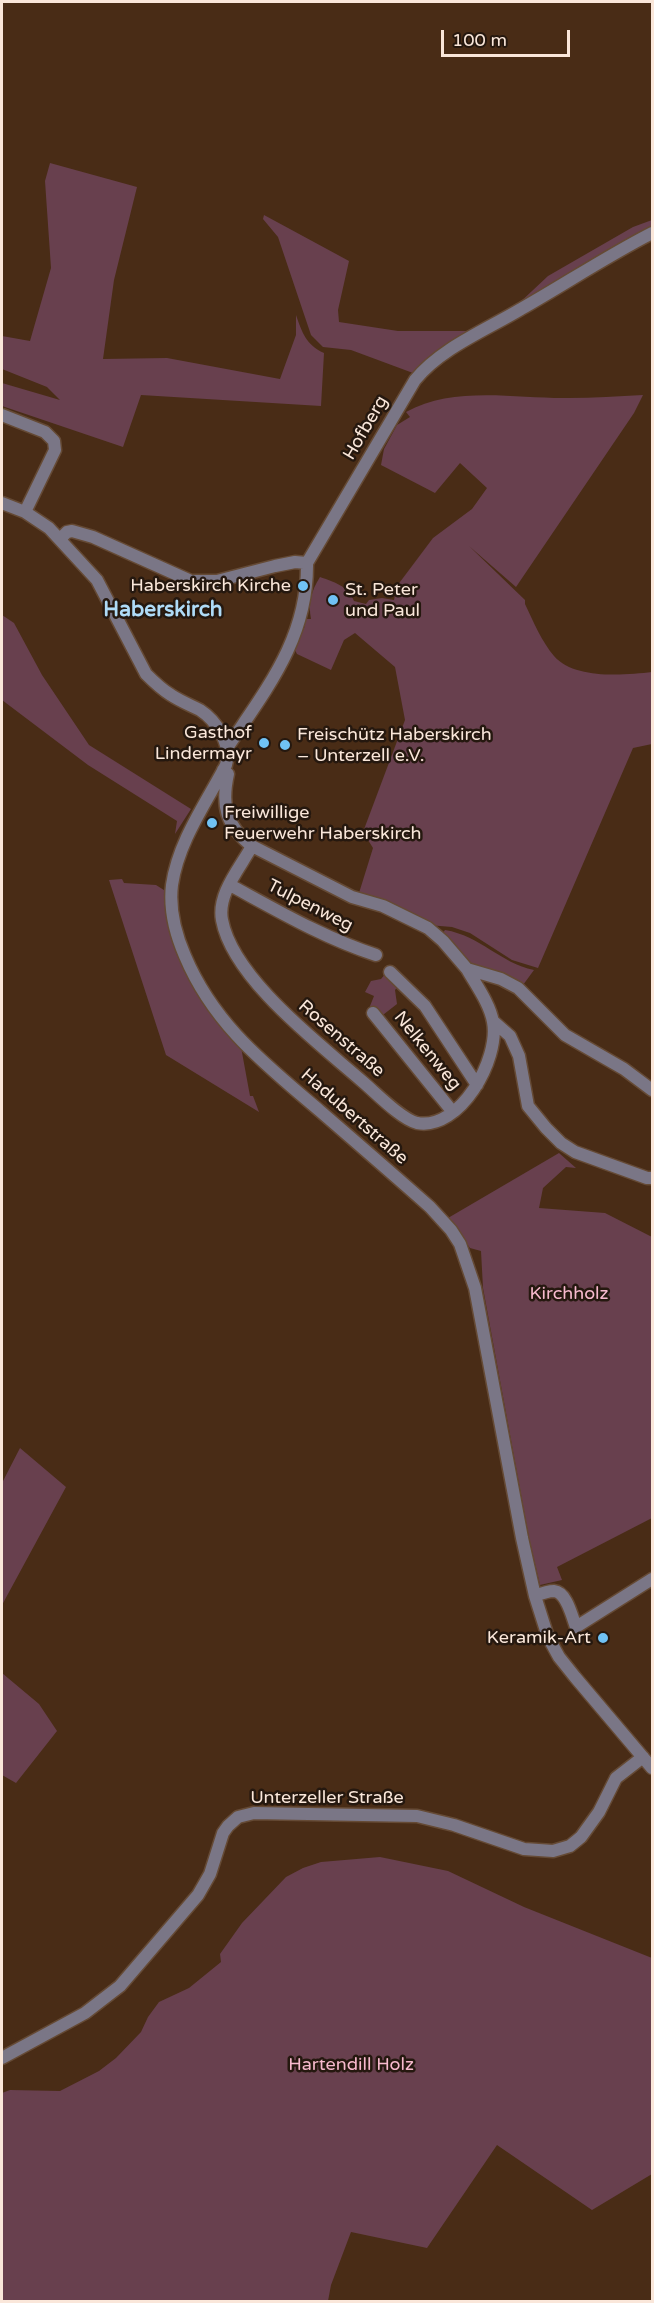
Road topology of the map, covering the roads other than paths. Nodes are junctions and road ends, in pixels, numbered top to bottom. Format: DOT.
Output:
graph roads {
  1 [pos="652,233"];
  2 [pos="2,415"];
  3 [pos="2,503"];
  4 [pos="25,512"];
  5 [pos="60,539"];
  6 [pos="307,563"];
  7 [pos="227,748"];
  8 [pos="223,771"];
  9 [pos="252,846"];
  10 [pos="230,885"];
  11 [pos="376,955"];
  12 [pos="467,969"];
  13 [pos="390,972"];
  14 [pos="373,1014"];
  15 [pos="493,1021"];
  16 [pos="477,1084"];
  17 [pos="652,1090"];
  18 [pos="452,1111"];
  19 [pos="652,1178"];
  20 [pos="652,1579"];
  21 [pos="535,1596"];
  22 [pos="643,1757"];
  23 [pos="652,1768"];
  24 [pos="2,2058"];
  1 -- 6 [label="street, Hofberg"];
  2 -- 4 [label="street"];
  3 -- 4 [label="street"];
  4 -- 5 [label="street"];
  5 -- 6 [label="street"];
  5 -- 7 [label="street"];
  6 -- 7 [label="street"];
  7 -- 8 [label="street, Hadubertstraße"];
  8 -- 9 [label="street, Rosenstraße"];
  8 -- 21 [label="street, Hadubertstraße"];
  9 -- 10 [label="street, Rosenstraße"];
  9 -- 12 [label="street, Rosenstraße"];
  10 -- 11 [label="street, Tulpenweg"];
  10 -- 18 [label="street, Rosenstraße"];
  12 -- 15 [label="street, Rosenstraße"];
  12 -- 17 [label="street"];
  13 -- 16 [label="street"];
  14 -- 18 [label="street, Nelkenweg"];
  15 -- 16 [label="street, Rosenstraße"];
  15 -- 19 [label="street, Rosenstraße"];
  16 -- 18 [label="street, Rosenstraße"];
  20 -- 21 [label="street"];
  21 -- 22 [label="street, Hadubertstraße"];
  22 -- 23 [label="street, Hadubertstraße"];
  22 -- 24 [label="street, Unterzeller Straße"];
}
